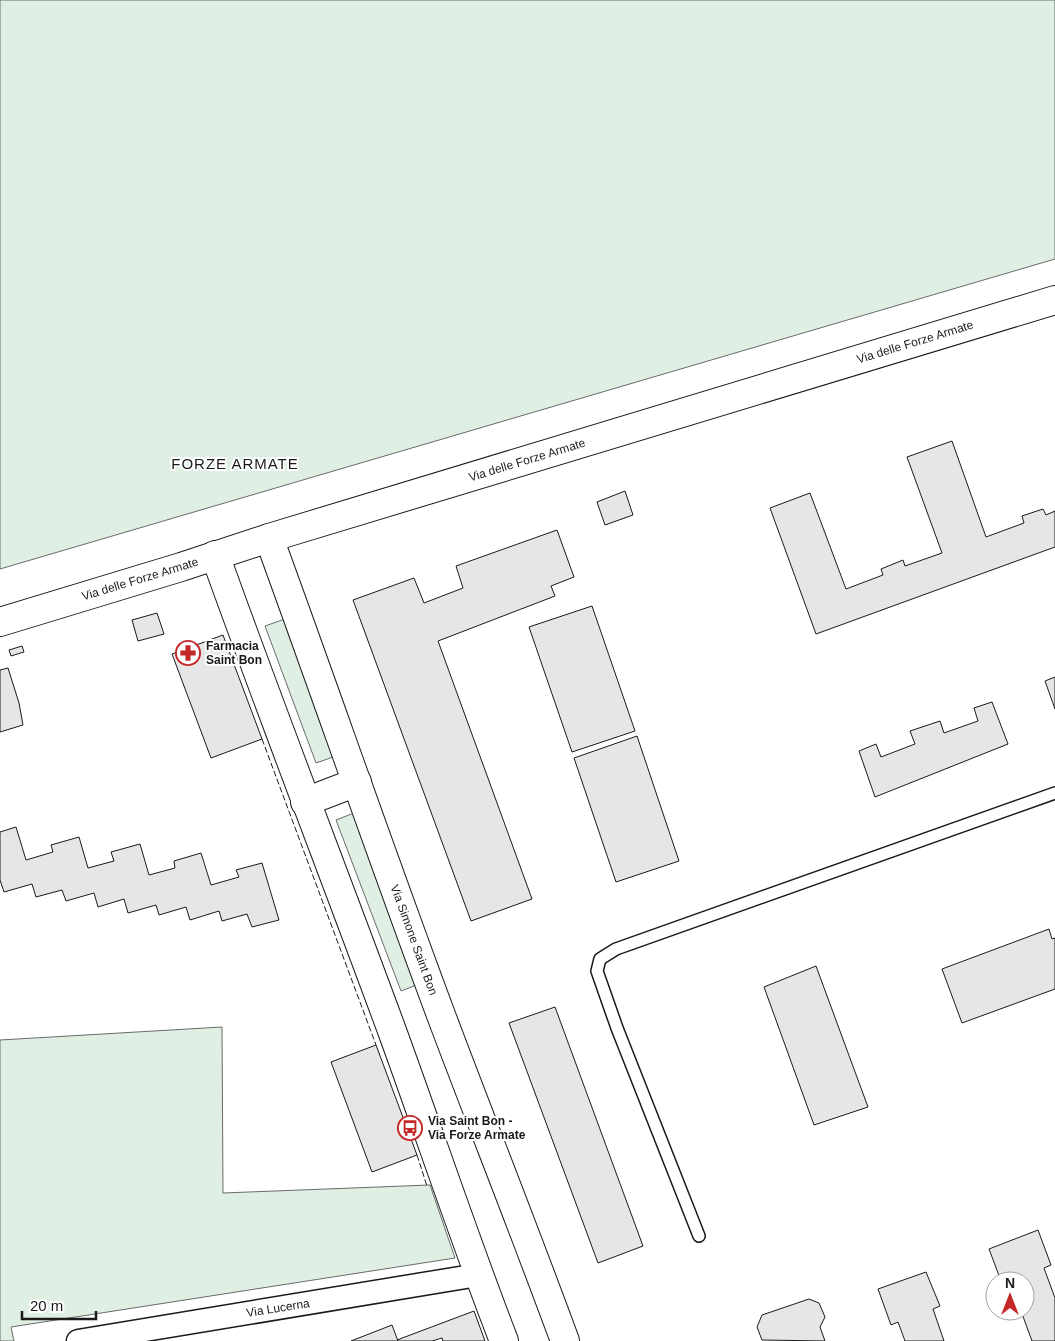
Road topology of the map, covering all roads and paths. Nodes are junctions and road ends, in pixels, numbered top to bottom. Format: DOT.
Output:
graph roads {
  1 [pos="1055,300"];
  2 [pos="270,538"];
  3 [pos="215,555"];
  4 [pos="0,622"];
  5 [pos="357,782"];
  6 [pos="1055,793"];
  7 [pos="305,802"];
  8 [pos="700,1236"];
  9 [pos="478,1275"];
  10 [pos="78,1341"];
  11 [pos="504,1341"];
  12 [pos="564,1341"];
  1 -- 2 [label="street, Via delle Forze Armate"];
  2 -- 3 [label="street, Via delle Forze Armate"];
  2 -- 5 [label="street, Via Simone Saint Bon"];
  3 -- 4 [label="street, Via delle Forze Armate"];
  3 -- 7 [label="street"];
  5 -- 7 [label="street"];
  5 -- 12 [label="street, Via Simone Saint Bon"];
  6 -- 8 [label="lane"];
  7 -- 9 [label="street"];
  9 -- 10 [label="street, Via Lucerna"];
  9 -- 11 [label="street"];
}
